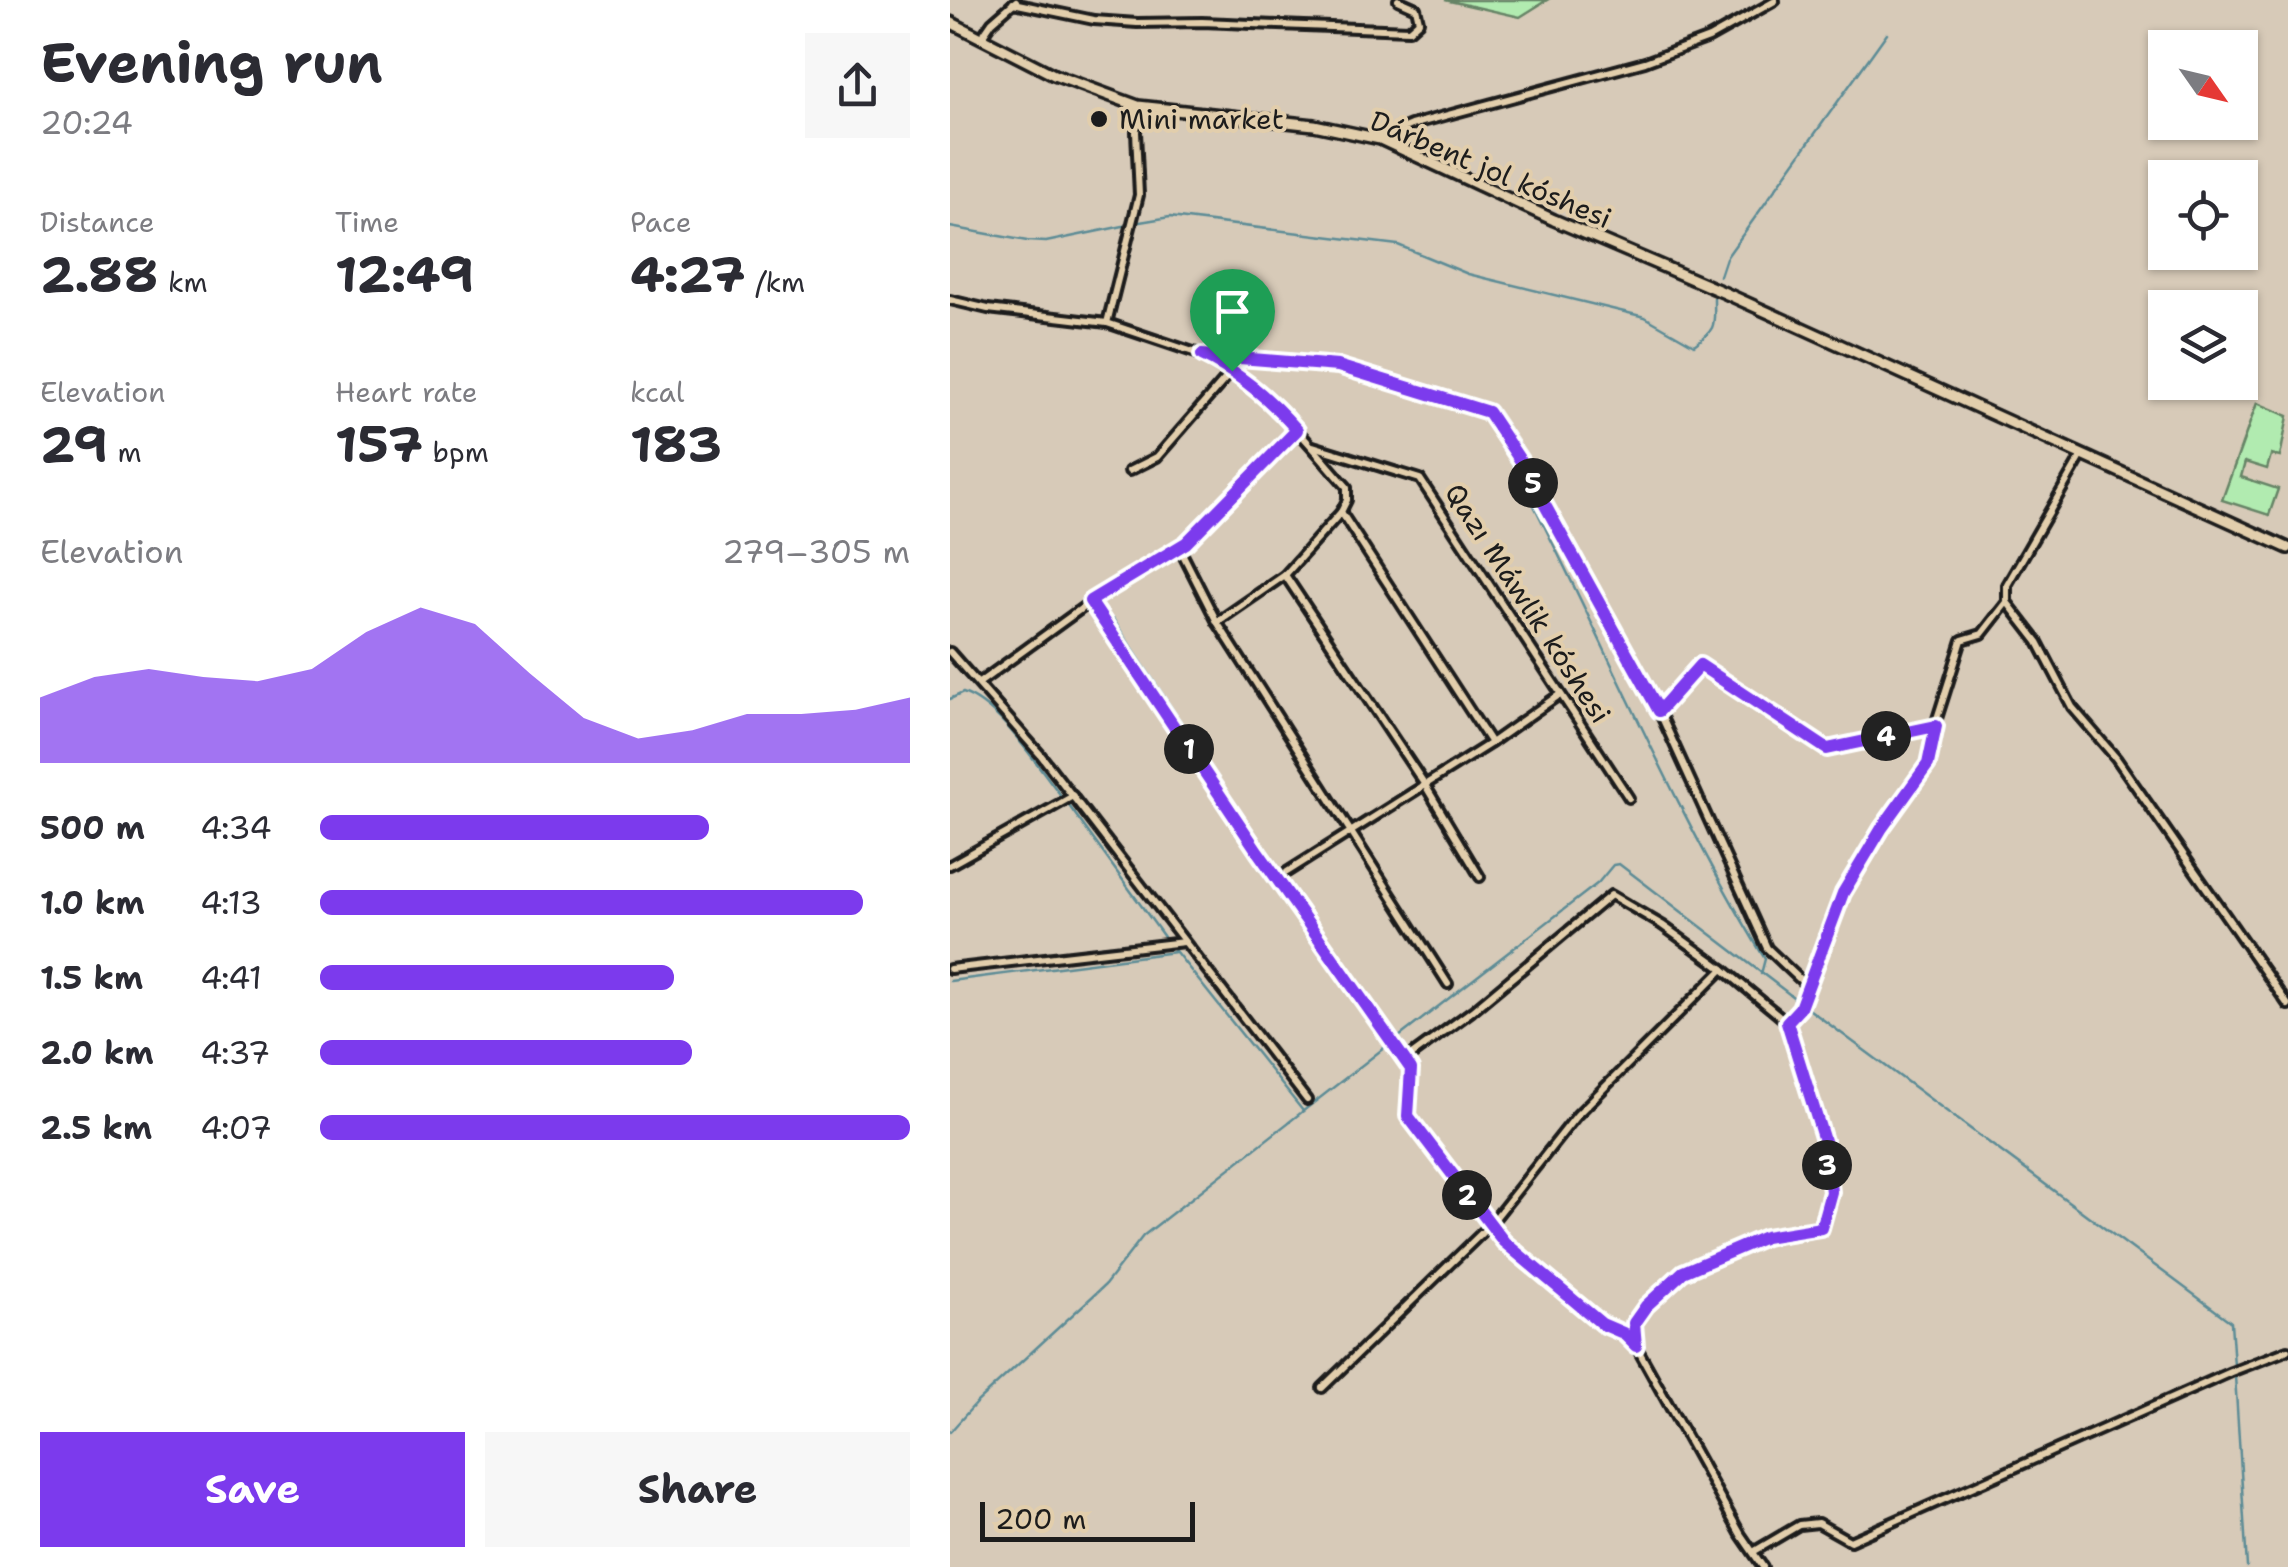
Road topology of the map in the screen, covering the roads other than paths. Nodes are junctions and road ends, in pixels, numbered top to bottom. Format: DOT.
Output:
graph roads {
  1 [pos="1398,0"];
  2 [pos="1775,1"];
  3 [pos="1015,2"];
  4 [pos="950,22"];
  5 [pos="980,38"];
  6 [pos="1138,106"];
  7 [pos="1380,139"];
  8 [pos="950,300"];
  9 [pos="1107,323"];
  10 [pos="1202,355"];
  11 [pos="1232,371"];
  12 [pos="1297,430"];
  13 [pos="1310,445"];
  14 [pos="2082,456"];
  15 [pos="1128,471"];
  16 [pos="1342,512"];
  17 [pos="1180,547"];
  18 [pos="2288,548"];
  19 [pos="1285,576"];
  20 [pos="1090,601"];
  21 [pos="2008,602"];
  22 [pos="1218,622"];
  23 [pos="950,652"];
  24 [pos="979,683"];
  25 [pos="1559,695"];
  26 [pos="1659,711"];
  27 [pos="1936,726"];
  28 [pos="1491,743"];
  29 [pos="1425,785"];
  30 [pos="1073,796"];
  31 [pos="1629,798"];
  32 [pos="1352,832"];
  33 [pos="950,865"];
  34 [pos="1287,872"];
  35 [pos="1480,877"];
  36 [pos="1185,942"];
  37 [pos="950,968"];
  38 [pos="1723,969"];
  39 [pos="1448,984"];
  40 [pos="1808,987"];
  41 [pos="2288,1005"];
  42 [pos="1787,1022"];
  43 [pos="1405,1060"];
  44 [pos="1306,1100"];
  45 [pos="1489,1226"];
  46 [pos="1636,1346"];
  47 [pos="2288,1350"];
  48 [pos="1322,1388"];
  49 [pos="1753,1552"];
  50 [pos="1763,1567"];
  1 -- 3 [label="street"];
  2 -- 7 [label="street"];
  3 -- 5 [label="street"];
  4 -- 5 [label="main road, Dárbent jol kóshesi"];
  5 -- 6 [label="main road, Dárbent jol kóshesi"];
  6 -- 7 [label="main road, Dárbent jol kóshesi"];
  6 -- 9 [label="street"];
  7 -- 14 [label="main road, Dárbent jol kóshesi"];
  8 -- 9 [label="street"];
  9 -- 10 [label="street"];
  10 -- 11 [label="street"];
  10 -- 26 [label="street"];
  11 -- 12 [label="street"];
  11 -- 15 [label="street"];
  12 -- 13 [label="street"];
  12 -- 17 [label="street"];
  13 -- 16 [label="street"];
  13 -- 25 [label="street, Qazı Máwlik kóshesi"];
  14 -- 18 [label="main road, Dárbent jol kóshesi"];
  14 -- 21 [label="street"];
  16 -- 19 [label="street"];
  16 -- 28 [label="street"];
  17 -- 20 [label="street"];
  17 -- 22 [label="street"];
  19 -- 22 [label="street"];
  19 -- 29 [label="street"];
  20 -- 24 [label="street"];
  20 -- 43 [label="street"];
  21 -- 27 [label="street"];
  21 -- 41 [label="street"];
  22 -- 32 [label="street"];
  23 -- 24 [label="street"];
  24 -- 30 [label="street"];
  25 -- 28 [label="street"];
  25 -- 31 [label="street, Qazı Máwlik kóshesi"];
  26 -- 27 [label="street"];
  26 -- 40 [label="street"];
  27 -- 40 [label="street"];
  28 -- 29 [label="street"];
  29 -- 32 [label="street"];
  29 -- 35 [label="street"];
  30 -- 33 [label="street"];
  30 -- 36 [label="street"];
  32 -- 34 [label="street"];
  32 -- 39 [label="street"];
  36 -- 37 [label="street"];
  36 -- 44 [label="street"];
  38 -- 42 [label="street"];
  38 -- 43 [label="street"];
  38 -- 45 [label="street"];
  40 -- 42 [label="street"];
  42 -- 46 [label="street"];
  43 -- 45 [label="street"];
  45 -- 46 [label="street"];
  45 -- 48 [label="street"];
  46 -- 49 [label="street"];
  47 -- 49 [label="street"];
  49 -- 50 [label="street"];
}
